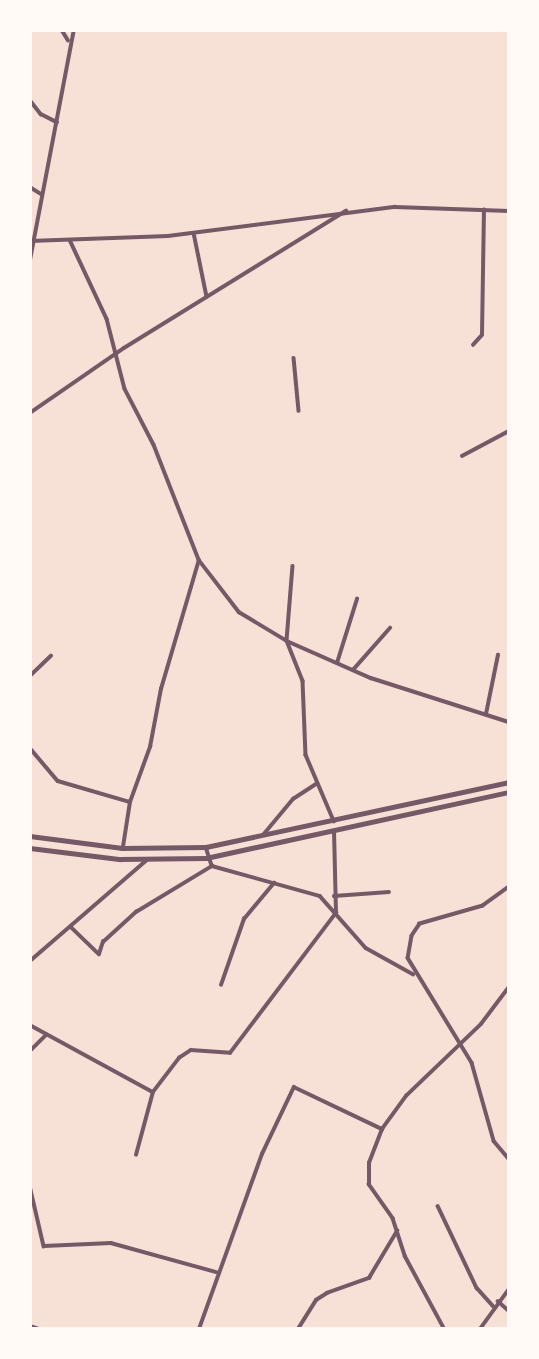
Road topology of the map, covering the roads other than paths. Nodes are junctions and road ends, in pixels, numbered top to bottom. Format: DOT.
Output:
graph roads {
  1 [pos="62,30"];
  2 [pos="74,30"];
  3 [pos="69,41"];
  4 [pos="30,100"];
  5 [pos="57,122"];
  6 [pos="30,187"];
  7 [pos="41,194"];
  8 [pos="348,210"];
  9 [pos="484,210"];
  10 [pos="509,211"];
  11 [pos="194,233"];
  12 [pos="70,240"];
  13 [pos="32,241"];
  14 [pos="30,260"];
  15 [pos="207,297"];
  16 [pos="473,345"];
  17 [pos="115,356"];
  18 [pos="294,358"];
  19 [pos="299,411"];
  20 [pos="30,413"];
  21 [pos="509,431"];
  22 [pos="462,456"];
  23 [pos="199,560"];
  24 [pos="293,566"];
  25 [pos="358,599"];
  26 [pos="390,628"];
  27 [pos="287,641"];
  28 [pos="498,655"];
  29 [pos="51,656"];
  30 [pos="337,663"];
  31 [pos="353,670"];
  32 [pos="30,676"];
  33 [pos="486,714"];
  34 [pos="509,722"];
  35 [pos="30,748"];
  36 [pos="509,782"];
  37 [pos="316,784"];
  38 [pos="509,792"];
  39 [pos="130,802"];
  40 [pos="334,821"];
  41 [pos="334,831"];
  42 [pos="30,836"];
  43 [pos="261,837"];
  44 [pos="30,848"];
  45 [pos="122,848"];
  46 [pos="206,848"];
  47 [pos="206,858"];
  48 [pos="147,860"];
  49 [pos="212,866"];
  50 [pos="274,883"];
  51 [pos="509,887"];
  52 [pos="389,892"];
  53 [pos="334,895"];
  54 [pos="336,913"];
  55 [pos="71,927"];
  56 [pos="30,961"];
  57 [pos="415,976"];
  58 [pos="221,985"];
  59 [pos="509,987"];
  60 [pos="30,1024"];
  61 [pos="46,1035"];
  62 [pos="459,1042"];
  63 [pos="30,1051"];
  64 [pos="153,1092"];
  65 [pos="382,1129"];
  66 [pos="136,1155"];
  67 [pos="509,1158"];
  68 [pos="30,1186"];
  69 [pos="438,1206"];
  70 [pos="397,1230"];
  71 [pos="216,1272"];
  72 [pos="509,1289"];
  73 [pos="498,1301"];
  74 [pos="492,1306"];
  75 [pos="509,1311"];
  76 [pos="30,1326"];
  77 [pos="40,1329"];
  78 [pos="199,1329"];
  79 [pos="298,1329"];
  80 [pos="444,1329"];
  81 [pos="480,1329"];
  1 -- 3 [label="street"];
  2 -- 3 [label="street"];
  3 -- 5 [label="street"];
  4 -- 5 [label="street"];
  5 -- 7 [label="street"];
  6 -- 7 [label="street"];
  7 -- 13 [label="street"];
  8 -- 9 [label="street"];
  8 -- 11 [label="street"];
  8 -- 15 [label="street"];
  9 -- 10 [label="street"];
  9 -- 16 [label="street"];
  11 -- 12 [label="street"];
  11 -- 15 [label="street"];
  12 -- 13 [label="street"];
  12 -- 17 [label="street"];
  13 -- 14 [label="street"];
  15 -- 17 [label="street"];
  17 -- 20 [label="street"];
  17 -- 23 [label="street"];
  18 -- 19 [label="street"];
  21 -- 22 [label="street"];
  23 -- 27 [label="street"];
  23 -- 39 [label="street"];
  24 -- 27 [label="street"];
  25 -- 30 [label="street"];
  26 -- 31 [label="street"];
  27 -- 30 [label="street"];
  27 -- 37 [label="street"];
  28 -- 33 [label="street"];
  29 -- 32 [label="street"];
  30 -- 31 [label="street"];
  31 -- 33 [label="street"];
  33 -- 34 [label="street"];
  35 -- 39 [label="street"];
  36 -- 40 [label="street"];
  37 -- 40 [label="street"];
  37 -- 43 [label="street"];
  38 -- 41 [label="street"];
  39 -- 45 [label="street"];
  40 -- 43 [label="street"];
  41 -- 47 [label="street"];
  41 -- 53 [label="street"];
  42 -- 45 [label="street"];
  43 -- 46 [label="street"];
  44 -- 48 [label="street"];
  45 -- 46 [label="street"];
  46 -- 47 [label="street"];
  47 -- 48 [label="street"];
  47 -- 49 [label="street"];
  48 -- 55 [label="street"];
  49 -- 50 [label="street"];
  49 -- 55 [label="street"];
  50 -- 54 [label="street"];
  50 -- 58 [label="street"];
  51 -- 57 [label="street"];
  52 -- 53 [label="street"];
  53 -- 54 [label="street"];
  54 -- 57 [label="street"];
  54 -- 64 [label="street"];
  55 -- 56 [label="street"];
  57 -- 62 [label="street"];
  59 -- 62 [label="street"];
  60 -- 61 [label="street"];
  61 -- 63 [label="street"];
  61 -- 64 [label="street"];
  62 -- 65 [label="street"];
  62 -- 67 [label="street"];
  64 -- 66 [label="street"];
  65 -- 70 [label="street"];
  65 -- 71 [label="street"];
  68 -- 71 [label="street"];
  69 -- 74 [label="street"];
  70 -- 79 [label="street"];
  70 -- 80 [label="street"];
  71 -- 78 [label="street"];
  72 -- 73 [label="street"];
  73 -- 74 [label="street"];
  73 -- 75 [label="street"];
  74 -- 81 [label="street"];
  76 -- 77 [label="street"];
}
